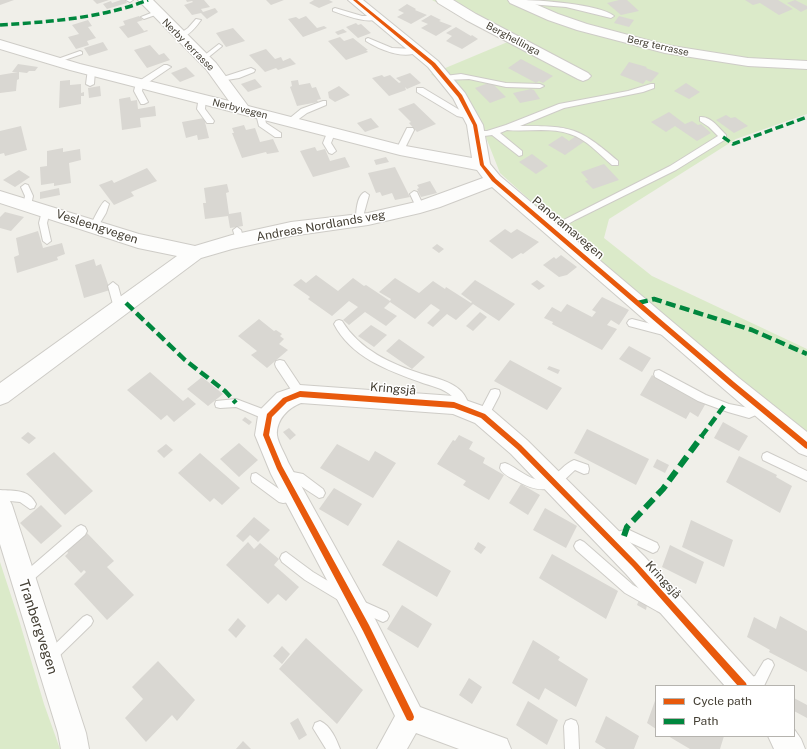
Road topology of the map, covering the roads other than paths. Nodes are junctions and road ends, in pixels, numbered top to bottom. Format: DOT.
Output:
graph roads {
  1 [pos="145,0"];
  2 [pos="355,0"];
  3 [pos="444,0"];
  4 [pos="517,1"];
  5 [pos="335,10"];
  6 [pos="611,16"];
  7 [pos="376,18"];
  8 [pos="198,20"];
  9 [pos="180,36"];
  10 [pos="368,40"];
  11 [pos="219,46"];
  12 [pos="4,49"];
  13 [pos="416,51"];
  14 [pos="80,53"];
  15 [pos="203,58"];
  16 [pos="56,62"];
  17 [pos="807,65"];
  18 [pos="167,67"];
  19 [pos="251,70"];
  20 [pos="583,76"];
  21 [pos="445,78"];
  22 [pos="220,79"];
  23 [pos="141,84"];
  24 [pos="540,86"];
  25 [pos="651,86"];
  26 [pos="420,90"];
  27 [pos="202,99"];
  28 [pos="144,102"];
  29 [pos="323,103"];
  30 [pos="243,110"];
  31 [pos="260,114"];
  32 [pos="703,119"];
  33 [pos="210,121"];
  34 [pos="289,122"];
  35 [pos="473,125"];
  36 [pos="506,128"];
  37 [pos="410,130"];
  38 [pos="494,132"];
  39 [pos="331,133"];
  40 [pos="278,135"];
  41 [pos="400,150"];
  42 [pos="332,151"];
  43 [pos="519,153"];
  44 [pos="615,163"];
  45 [pos="482,165"];
  46 [pos="494,180"];
  47 [pos="25,187"];
  48 [pos="365,195"];
  49 [pos="0,197"];
  50 [pos="105,204"];
  51 [pos="27,205"];
  52 [pos="46,211"];
  53 [pos="360,220"];
  54 [pos="94,226"];
  55 [pos="552,229"];
  56 [pos="47,241"];
  57 [pos="194,253"];
  58 [pos="113,286"];
  59 [pos="119,308"];
  60 [pos="339,324"];
  61 [pos="632,324"];
  62 [pos="673,333"];
  63 [pos="280,364"];
  64 [pos="659,374"];
  65 [pos="495,393"];
  66 [pos="300,394"];
  67 [pos="0,396"];
  68 [pos="220,404"];
  69 [pos="761,408"];
  70 [pos="474,413"];
  71 [pos="269,416"];
  72 [pos="807,446"];
  73 [pos="767,458"];
  74 [pos="505,468"];
  75 [pos="584,469"];
  76 [pos="283,475"];
  77 [pos="807,476"];
  78 [pos="256,478"];
  79 [pos="554,482"];
  80 [pos="319,493"];
  81 [pos="0,495"];
  82 [pos="295,497"];
  83 [pos="30,504"];
  84 [pos="0,505"];
  85 [pos="81,531"];
  86 [pos="610,539"];
  87 [pos="580,546"];
  88 [pos="652,547"];
  89 [pos="286,558"];
  90 [pos="24,581"];
  91 [pos="353,603"];
  92 [pos="383,616"];
  93 [pos="681,616"];
  94 [pos="87,621"];
  95 [pos="48,658"];
  96 [pos="768,665"];
  97 [pos="742,685"];
  98 [pos="746,685"];
  99 [pos="410,717"];
  100 [pos="571,726"];
  101 [pos="320,728"];
  102 [pos="783,737"];
  103 [pos="474,744"];
  104 [pos="76,749"];
  105 [pos="333,749"];
  106 [pos="391,749"];
  107 [pos="497,749"];
  108 [pos="572,749"];
  109 [pos="791,749"];
  1 -- 9 [label="street, Nerby terrasse"];
  2 -- 7 [label="street, Panoramavegen"];
  3 -- 20 [label="street, Berghellinga"];
  4 -- 6 [label="lane"];
  4 -- 17 [label="street, Berg terrasse"];
  5 -- 7 [label="lane"];
  7 -- 13 [label="street, Panoramavegen"];
  8 -- 9 [label="lane"];
  9 -- 15 [label="street, Nerby terrasse"];
  10 -- 13 [label="lane"];
  11 -- 15 [label="lane"];
  12 -- 16 [label="street, Nerbyvegen"];
  13 -- 21 [label="street, Panoramavegen"];
  14 -- 16 [label="lane"];
  15 -- 22 [label="street, Nerby terrasse"];
  16 -- 23 [label="street, Nerbyvegen"];
  18 -- 23 [label="lane"];
  19 -- 22 [label="lane"];
  21 -- 24 [label="lane"];
  21 -- 35 [label="street, Panoramavegen"];
  22 -- 30 [label="street, Nerby terrasse"];
  23 -- 27 [label="street, Nerbyvegen"];
  23 -- 28 [label="lane"];
  25 -- 36 [label="lane"];
  26 -- 35 [label="lane"];
  27 -- 30 [label="street, Nerbyvegen"];
  27 -- 33 [label="lane"];
  29 -- 34 [label="lane"];
  30 -- 31 [label="street, Nerbyvegen"];
  31 -- 34 [label="street, Nerbyvegen"];
  31 -- 40 [label="lane"];
  32 -- 55 [label="lane"];
  34 -- 39 [label="street, Nerbyvegen"];
  35 -- 38 [label="lane"];
  35 -- 45 [label="street, Panoramavegen"];
  36 -- 38 [label="lane"];
  36 -- 44 [label="lane"];
  37 -- 41 [label="lane"];
  38 -- 43 [label="lane"];
  39 -- 41 [label="street, Nerbyvegen"];
  39 -- 42 [label="lane"];
  41 -- 45 [label="street, Nerbyvegen"];
  45 -- 46 [label="street, Panoramavegen"];
  46 -- 53 [label="street, Andreas Nordlands veg"];
  46 -- 55 [label="street, Panoramavegen"];
  47 -- 51 [label="lane"];
  48 -- 53 [label="lane"];
  49 -- 51 [label="street, Vesleengvegen"];
  50 -- 54 [label="lane"];
  51 -- 52 [label="street, Vesleengvegen"];
  52 -- 54 [label="street, Vesleengvegen"];
  52 -- 56 [label="lane"];
  53 -- 57 [label="street, Andreas Nordlands veg"];
  54 -- 57 [label="street, Vesleengvegen"];
  55 -- 62 [label="street, Panoramavegen"];
  57 -- 59 [label="street, Andreas Nordlands veg"];
  58 -- 59 [label="lane"];
  59 -- 67 [label="street, Andreas Nordlands veg"];
  60 -- 70 [label="lane"];
  61 -- 62 [label="lane"];
  62 -- 69 [label="street, Panoramavegen"];
  63 -- 66 [label="lane"];
  64 -- 69 [label="lane"];
  65 -- 70 [label="lane"];
  66 -- 70 [label="street, Kringsjå"];
  66 -- 71 [label="street"];
  68 -- 71 [label="lane"];
  69 -- 72 [label="street, Panoramavegen"];
  70 -- 79 [label="street, Kringsjå"];
  71 -- 76 [label="street"];
  73 -- 77 [label="lane"];
  74 -- 79 [label="lane"];
  75 -- 79 [label="lane"];
  76 -- 80 [label="lane"];
  76 -- 82 [label="street"];
  78 -- 82 [label="lane"];
  79 -- 86 [label="street, Kringsjå"];
  81 -- 83 [label="lane"];
  82 -- 91 [label="street"];
  84 -- 90 [label="street, Tranbergvegen"];
  85 -- 90 [label="lane"];
  86 -- 88 [label="lane"];
  86 -- 93 [label="street, Kringsjå"];
  87 -- 93 [label="lane"];
  89 -- 91 [label="lane"];
  90 -- 95 [label="street, Tranbergvegen"];
  91 -- 92 [label="lane"];
  91 -- 99 [label="street"];
  93 -- 97 [label="street, Kringsjå"];
  94 -- 95 [label="lane"];
  95 -- 104 [label="street, Tranbergvegen"];
  96 -- 98 [label="lane"];
  99 -- 103 [label="street"];
  99 -- 106 [label="street"];
  100 -- 108 [label="lane"];
  101 -- 105 [label="lane"];
  102 -- 109 [label="street"];
  103 -- 107 [label="street"];
}
